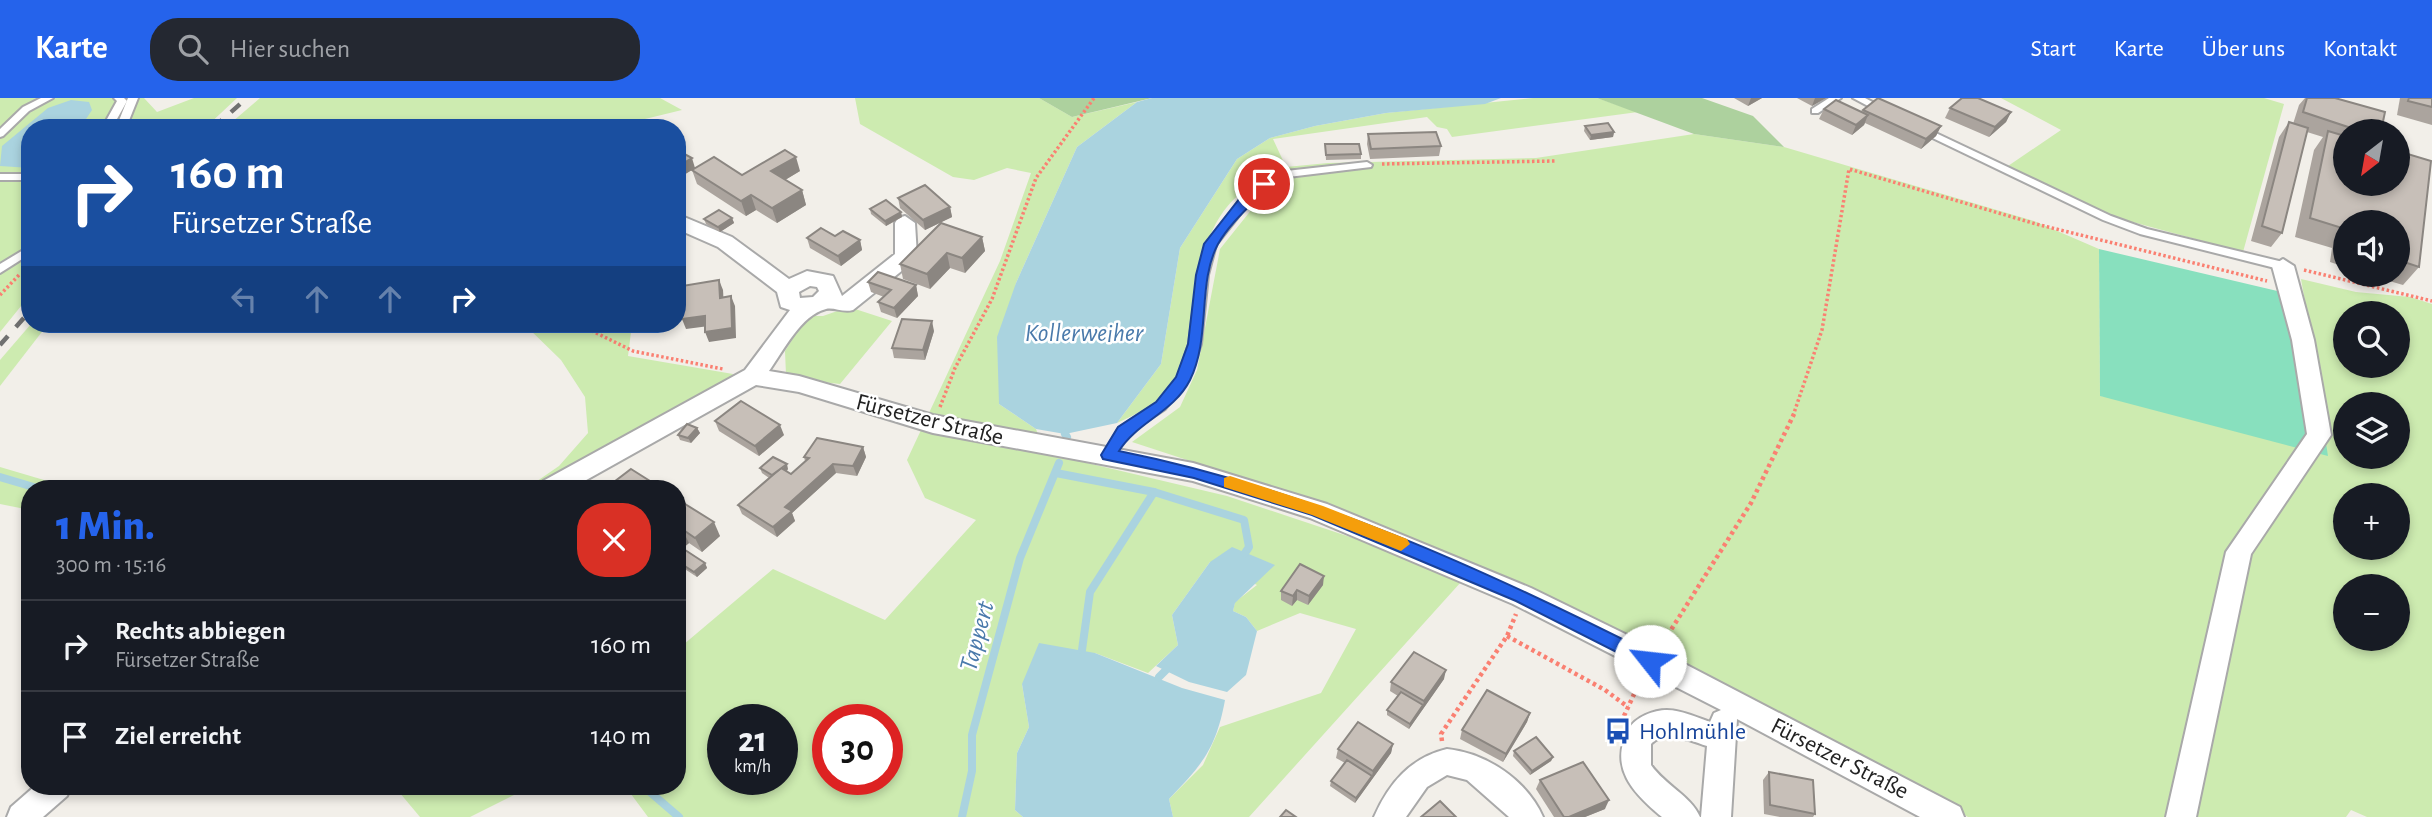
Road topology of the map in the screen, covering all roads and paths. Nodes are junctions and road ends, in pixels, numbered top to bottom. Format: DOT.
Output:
graph roads {
  1 [pos="48,98"];
  2 [pos="1094,98"];
  3 [pos="1836,98"];
  4 [pos="1858,98"];
  5 [pos="126,99"];
  6 [pos="1815,111"];
  7 [pos="1895,116"];
  8 [pos="113,119"];
  9 [pos="123,119"];
  10 [pos="1908,122"];
  11 [pos="0,134"];
  12 [pos="1555,161"];
  13 [pos="1367,164"];
  14 [pos="0,177"];
  15 [pos="21,177"];
  16 [pos="905,223"];
  17 [pos="686,225"];
  18 [pos="21,255"];
  19 [pos="0,269"];
  20 [pos="21,273"];
  21 [pos="2285,276"];
  22 [pos="788,289"];
  23 [pos="0,295"];
  24 [pos="826,298"];
  25 [pos="2432,301"];
  26 [pos="804,307"];
  27 [pos="596,333"];
  28 [pos="752,376"];
  29 [pos="933,424"];
  30 [pos="1109,455"];
  31 [pos="566,480"];
  32 [pos="1522,596"];
  33 [pos="1507,636"];
  34 [pos="1650,661"];
  35 [pos="1728,701"];
  36 [pos="1628,707"];
  37 [pos="1721,738"];
  38 [pos="1444,762"];
  39 [pos="46,795"];
  40 [pos="22,817"];
  41 [pos="1389,817"];
  42 [pos="1528,817"];
  43 [pos="1685,817"];
  44 [pos="1716,817"];
  45 [pos="1950,817"];
  46 [pos="2181,817"];
  1 -- 11 [label="lane"];
  2 -- 29 [label="path"];
  3 -- 6 [label="lane"];
  4 -- 7 [label="lane"];
  5 -- 8 [label="lane"];
  5 -- 9 [label="lane"];
  10 -- 21 [label="lane"];
  12 -- 13 [label="path"];
  13 -- 30 [label="lane"];
  14 -- 15 [label="lane"];
  16 -- 24 [label="street"];
  17 -- 22 [label="street"];
  18 -- 19 [label="lane"];
  20 -- 23 [label="path"];
  21 -- 25 [label="path"];
  21 -- 34 [label="path"];
  21 -- 46 [label="street"];
  22 -- 24 [label="street"];
  22 -- 26 [label="street"];
  24 -- 26 [label="street"];
  26 -- 28 [label="street"];
  27 -- 28 [label="path"];
  28 -- 29 [label="street, Fürsetzer Straße"];
  28 -- 31 [label="street"];
  29 -- 30 [label="street, Fürsetzer Straße"];
  30 -- 32 [label="street, Fürsetzer Straße"];
  32 -- 33 [label="path"];
  32 -- 34 [label="street, Fürsetzer Straße"];
  33 -- 36 [label="path"];
  33 -- 38 [label="path"];
  34 -- 35 [label="street, Fürsetzer Straße"];
  35 -- 37 [label="street"];
  35 -- 45 [label="street, Fürsetzer Straße"];
  37 -- 43 [label="street"];
  37 -- 44 [label="street"];
  38 -- 41 [label="street"];
  38 -- 42 [label="street"];
  39 -- 40 [label="street"];
}
